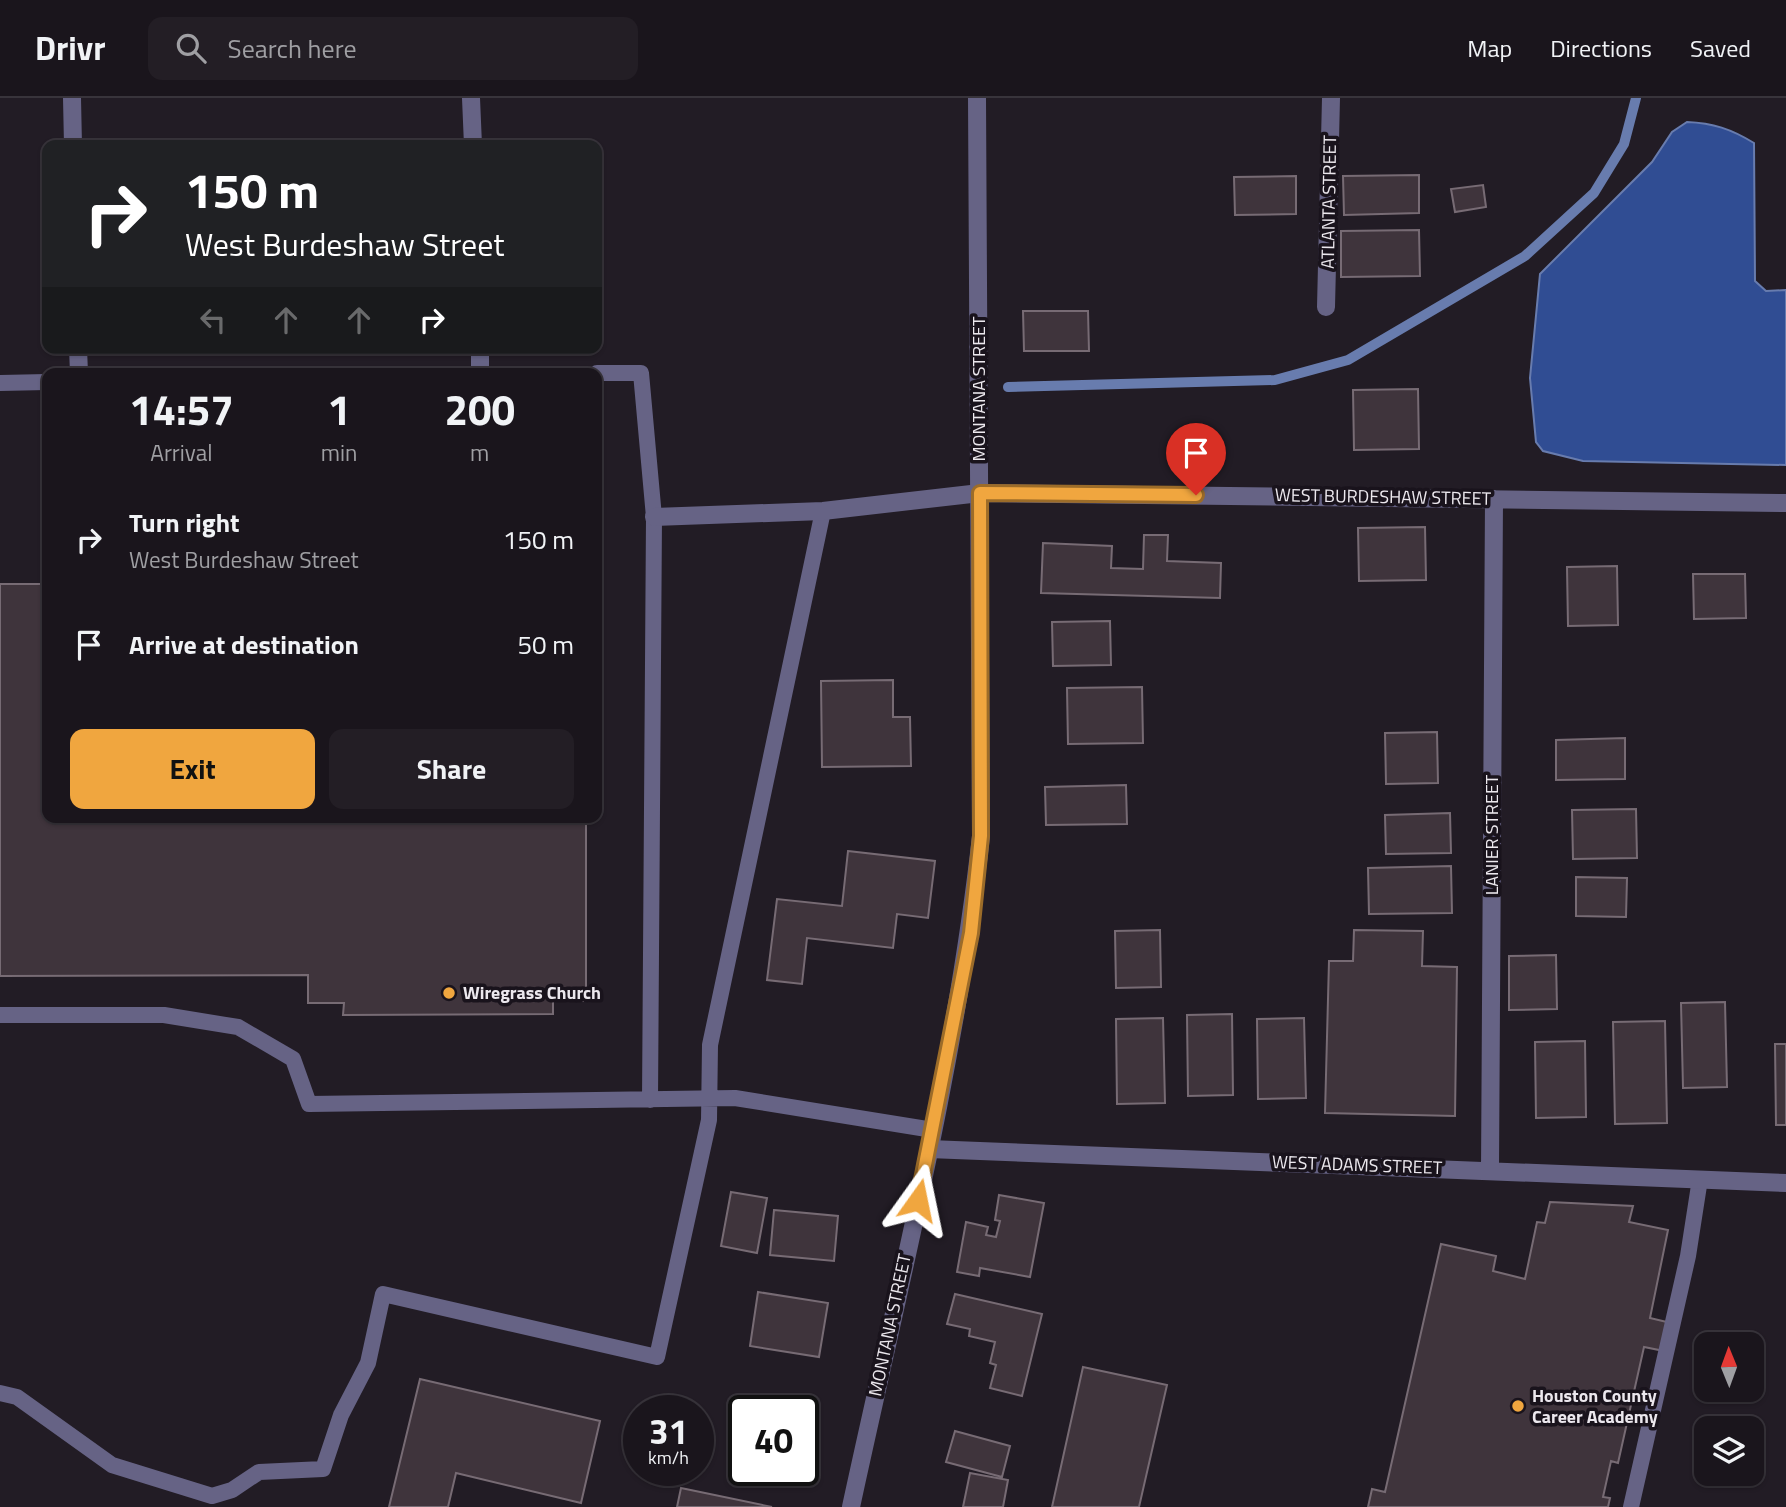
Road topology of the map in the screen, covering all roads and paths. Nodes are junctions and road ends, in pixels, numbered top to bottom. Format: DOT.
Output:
graph roads {
  1 [pos="72,98"];
  2 [pos="471,98"];
  3 [pos="977,98"];
  4 [pos="1331,98"];
  5 [pos="73,140"];
  6 [pos="473,140"];
  7 [pos="1326,307"];
  8 [pos="602,373"];
  9 [pos="42,382"];
  10 [pos="0,383"];
  11 [pos="980,493"];
  12 [pos="1494,499"];
  13 [pos="1786,503"];
  14 [pos="823,511"];
  15 [pos="654,517"];
  16 [pos="0,1015"];
  17 [pos="709,1098"];
  18 [pos="650,1100"];
  19 [pos="933,1130"];
  20 [pos="929,1149"];
  21 [pos="1490,1171"];
  22 [pos="1700,1179"];
  23 [pos="1786,1183"];
  24 [pos="0,1393"];
  25 [pos="850,1507"];
  26 [pos="1631,1507"];
  1 -- 5 [label="street"];
  2 -- 6 [label="street"];
  3 -- 11 [label="street, MONTANA STREET"];
  4 -- 7 [label="street, ATLANTA STREET"];
  8 -- 15 [label="lane"];
  9 -- 10 [label="lane"];
  11 -- 12 [label="street, WEST BURDESHAW STREET"];
  11 -- 14 [label="street, WEST BURDESHAW STREET"];
  11 -- 19 [label="street, MONTANA STREET"];
  12 -- 13 [label="street, WEST BURDESHAW STREET"];
  12 -- 21 [label="street, LANIER STREET"];
  14 -- 15 [label="street, WEST BURDESHAW STREET"];
  14 -- 17 [label="lane"];
  15 -- 18 [label="lane"];
  16 -- 18 [label="lane"];
  17 -- 18 [label="lane"];
  17 -- 19 [label="lane"];
  17 -- 24 [label="lane"];
  19 -- 20 [label="street, MONTANA STREET"];
  20 -- 21 [label="street, WEST ADAMS STREET"];
  20 -- 25 [label="street, MONTANA STREET"];
  21 -- 22 [label="street, WEST ADAMS STREET"];
  22 -- 23 [label="street, WEST ADAMS STREET"];
  22 -- 26 [label="lane"];
}
